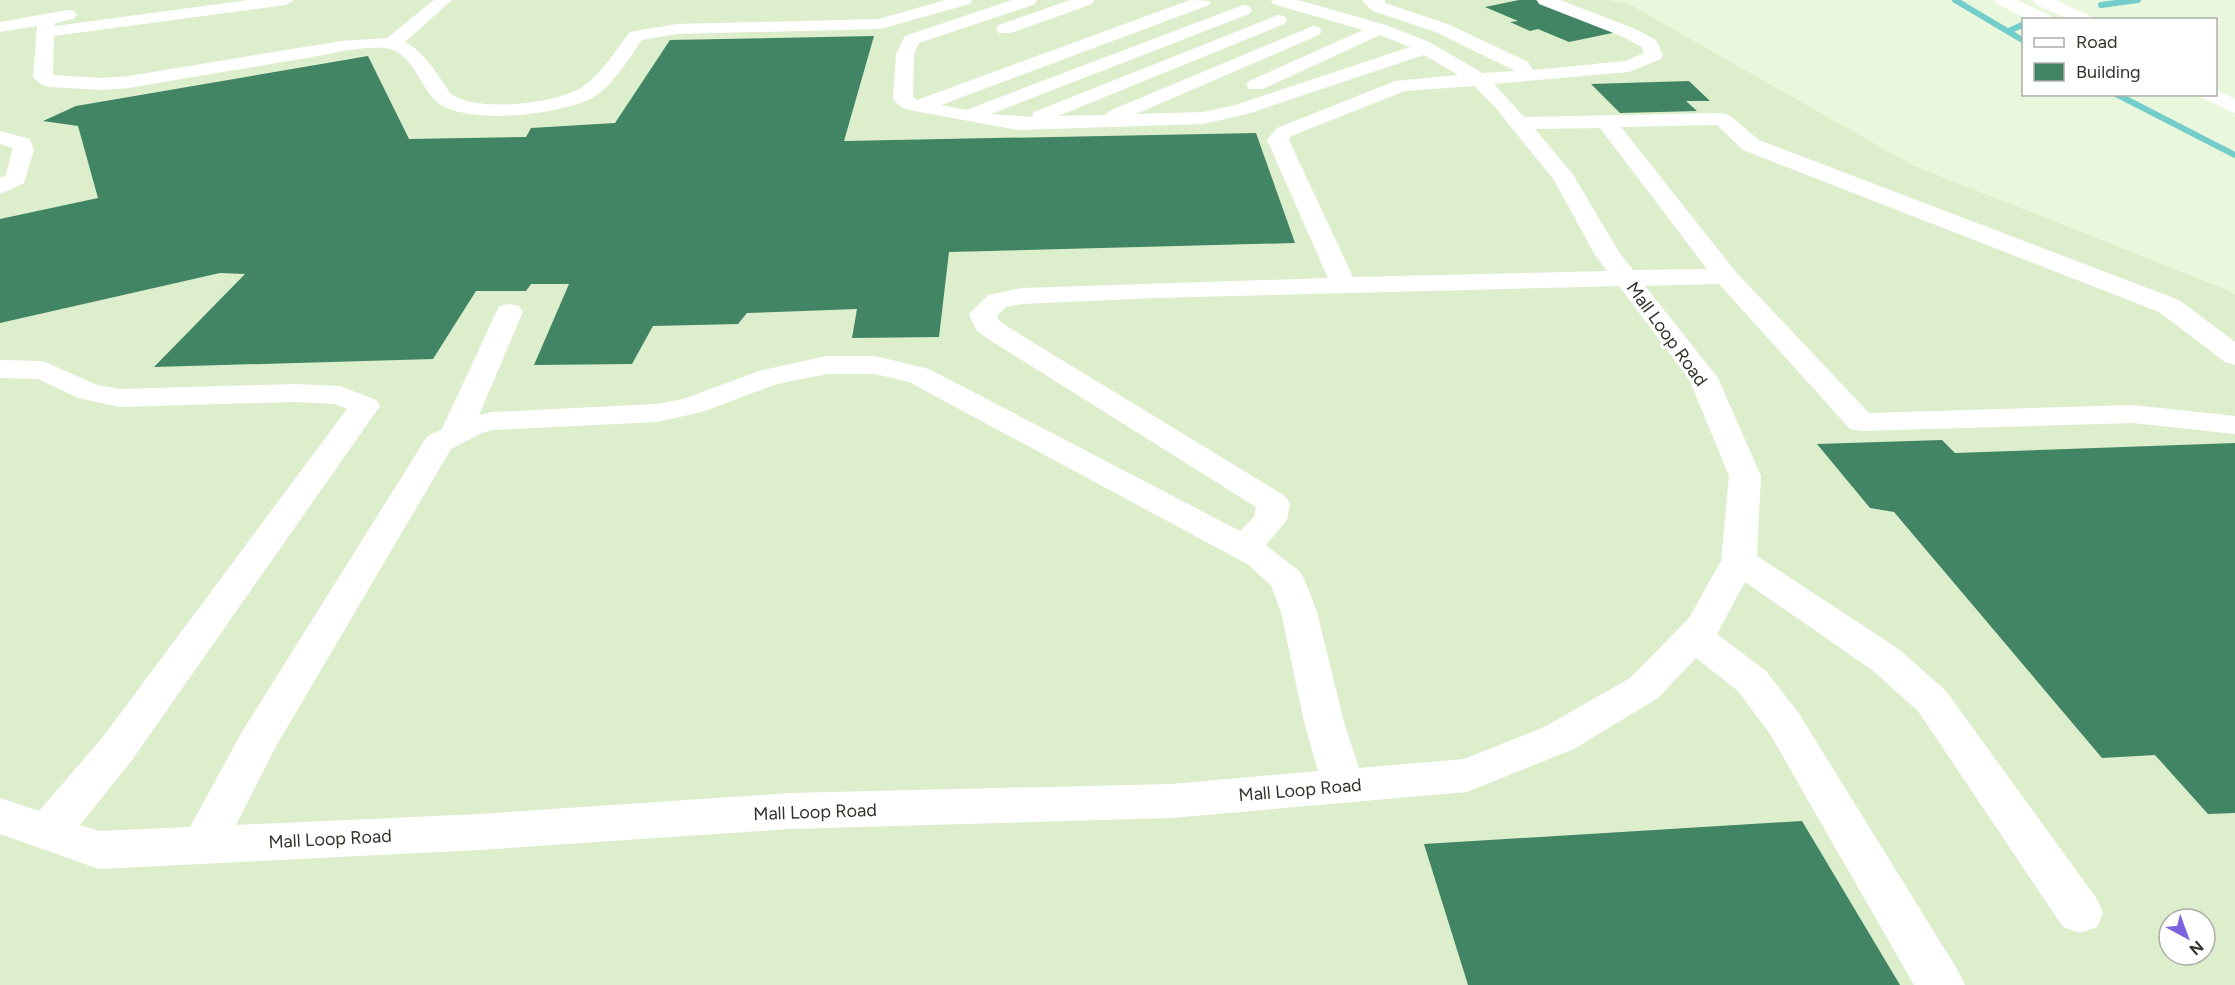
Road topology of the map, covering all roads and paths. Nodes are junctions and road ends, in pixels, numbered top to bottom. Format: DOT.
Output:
graph roads {
  1 [pos="163,0"];
  2 [pos="286,0"];
  3 [pos="444,0"];
  4 [pos="964,0"];
  5 [pos="1029,0"];
  6 [pos="1086,0"];
  7 [pos="1202,0"];
  8 [pos="1545,0"];
  9 [pos="2003,0"];
  10 [pos="2041,0"];
  11 [pos="1287,6"];
  12 [pos="22,8"];
  13 [pos="1244,10"];
  14 [pos="1379,15"];
  15 [pos="2041,18"];
  16 [pos="2081,18"];
  17 [pos="42,24"];
  18 [pos="0,27"];
  19 [pos="1313,31"];
  20 [pos="986,36"];
  21 [pos="1350,43"];
  22 [pos="392,44"];
  23 [pos="1426,48"];
  24 [pos="1527,75"];
  25 [pos="2217,78"];
  26 [pos="1478,79"];
  27 [pos="926,81"];
  28 [pos="2235,86"];
  29 [pos="903,89"];
  30 [pos="2213,96"];
  31 [pos="919,106"];
  32 [pos="2235,107"];
  33 [pos="1226,114"];
  34 [pos="967,117"];
  35 [pos="1100,122"];
  36 [pos="1606,122"];
  37 [pos="1023,123"];
  38 [pos="1519,123"];
  39 [pos="0,137"];
  40 [pos="0,187"];
  41 [pos="1726,276"];
  42 [pos="1627,279"];
  43 [pos="1344,286"];
  44 [pos="509,312"];
  45 [pos="2235,356"];
  46 [pos="0,369"];
  47 [pos="2235,425"];
  48 [pos="456,433"];
  49 [pos="1244,548"];
  50 [pos="1740,561"];
  51 [pos="1694,636"];
  52 [pos="1344,786"];
  53 [pos="0,816"];
  54 [pos="48,832"];
  55 [pos="203,845"];
  56 [pos="2080,913"];
  57 [pos="1940,985"];
  1 -- 17 [label="main road"];
  2 -- 17 [label="main road"];
  3 -- 22 [label="main road"];
  4 -- 22 [label="main road"];
  5 -- 29 [label="main road"];
  6 -- 20 [label="main road"];
  7 -- 13 [label="main road"];
  7 -- 31 [label="main road"];
  8 -- 24 [label="main road"];
  9 -- 15 [label="main road"];
  10 -- 16 [label="main road"];
  11 -- 13 [label="main road"];
  11 -- 14 [label="main road, Mall Loop Road"];
  11 -- 19 [label="main road"];
  11 -- 37 [label="main road"];
  12 -- 17 [label="main road"];
  13 -- 34 [label="main road"];
  14 -- 21 [label="main road"];
  14 -- 23 [label="main road, Mall Loop Road"];
  14 -- 24 [label="main road"];
  17 -- 18 [label="main road"];
  17 -- 22 [label="main road"];
  19 -- 21 [label="main road"];
  19 -- 35 [label="main road"];
  21 -- 33 [label="main road"];
  23 -- 26 [label="main road, Mall Loop Road"];
  23 -- 33 [label="main road"];
  24 -- 26 [label="main road"];
  25 -- 28 [label="main road"];
  26 -- 38 [label="main road, Mall Loop Road"];
  26 -- 43 [label="main road"];
  27 -- 29 [label="main road"];
  29 -- 31 [label="main road"];
  30 -- 32 [label="main road"];
  31 -- 34 [label="main road"];
  33 -- 35 [label="main road"];
  34 -- 37 [label="main road"];
  35 -- 37 [label="main road"];
  36 -- 38 [label="main road"];
  36 -- 41 [label="main road"];
  36 -- 45 [label="main road"];
  38 -- 42 [label="main road, Mall Loop Road"];
  39 -- 40 [label="main road"];
  41 -- 42 [label="main road"];
  41 -- 47 [label="main road"];
  42 -- 43 [label="main road"];
  42 -- 50 [label="main road, Mall Loop Road"];
  43 -- 49 [label="main road"];
  44 -- 48 [label="main road"];
  46 -- 54 [label="main road"];
  48 -- 49 [label="main road"];
  48 -- 55 [label="main road"];
  49 -- 52 [label="main road"];
  50 -- 51 [label="main road, Mall Loop Road"];
  50 -- 56 [label="main road"];
  51 -- 52 [label="main road, Mall Loop Road"];
  51 -- 57 [label="main road"];
  52 -- 55 [label="main road, Mall Loop Road"];
  53 -- 54 [label="main road, Mall Loop Road"];
  54 -- 55 [label="main road, Mall Loop Road"];
}
